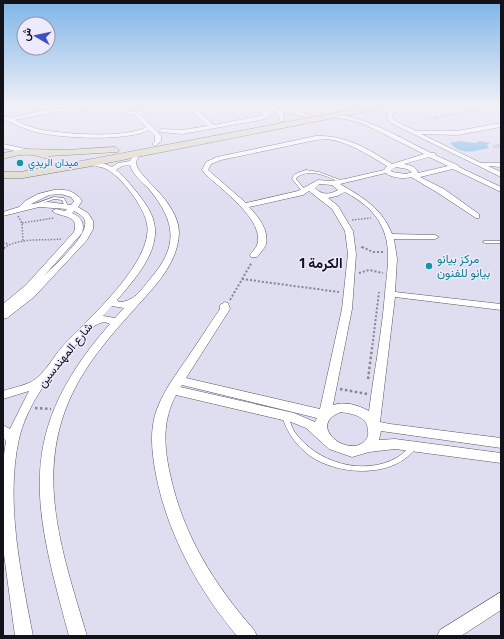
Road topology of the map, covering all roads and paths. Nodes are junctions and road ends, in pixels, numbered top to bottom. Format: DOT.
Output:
graph roads {
  1 [pos="154,136"];
  2 [pos="171,136"];
  3 [pos="180,136"];
  4 [pos="193,136"];
  5 [pos="222,136"];
  6 [pos="232,136"];
  7 [pos="392,136"];
  8 [pos="406,136"];
  9 [pos="419,136"];
  10 [pos="454,136"];
  11 [pos="189,137"];
  12 [pos="226,137"];
  13 [pos="157,141"];
  14 [pos="498,145"];
  15 [pos="501,145"];
  16 [pos="3,146"];
  17 [pos="445,148"];
  18 [pos="439,152"];
  19 [pos="33,153"];
  20 [pos="430,155"];
  21 [pos="3,156"];
  22 [pos="135,159"];
  23 [pos="92,163"];
  24 [pos="476,163"];
  25 [pos="463,164"];
  26 [pos="501,165"];
  27 [pos="392,167"];
  28 [pos="454,167"];
  29 [pos="113,169"];
  30 [pos="25,174"];
  31 [pos="3,175"];
  32 [pos="413,175"];
  33 [pos="501,175"];
  34 [pos="395,176"];
  35 [pos="501,183"];
  36 [pos="3,185"];
  37 [pos="312,186"];
  38 [pos="342,186"];
  39 [pos="501,190"];
  40 [pos="304,191"];
  41 [pos="320,195"];
  42 [pos="246,209"];
  43 [pos="19,211"];
  44 [pos="69,211"];
  45 [pos="3,214"];
  46 [pos="369,214"];
  47 [pos="476,216"];
  48 [pos="3,220"];
  49 [pos="352,220"];
  50 [pos="22,223"];
  51 [pos="390,236"];
  52 [pos="435,237"];
  53 [pos="75,238"];
  54 [pos="23,242"];
  55 [pos="485,242"];
  56 [pos="501,242"];
  57 [pos="3,243"];
  58 [pos="10,244"];
  59 [pos="361,247"];
  60 [pos="383,247"];
  61 [pos="3,250"];
  62 [pos="384,252"];
  63 [pos="255,255"];
  64 [pos="62,257"];
  65 [pos="384,257"];
  66 [pos="383,268"];
  67 [pos="358,274"];
  68 [pos="242,279"];
  69 [pos="380,288"];
  70 [pos="350,293"];
  71 [pos="391,294"];
  72 [pos="111,300"];
  73 [pos="136,301"];
  74 [pos="225,307"];
  75 [pos="501,307"];
  76 [pos="3,309"];
  77 [pos="3,316"];
  78 [pos="91,322"];
  79 [pos="115,325"];
  80 [pos="42,380"];
  81 [pos="176,385"];
  82 [pos="367,386"];
  83 [pos="331,387"];
  84 [pos="3,395"];
  85 [pos="377,395"];
  86 [pos="26,407"];
  87 [pos="58,410"];
  88 [pos="325,415"];
  89 [pos="285,416"];
  90 [pos="375,424"];
  91 [pos="3,430"];
  92 [pos="324,436"];
  93 [pos="13,439"];
  94 [pos="501,443"];
  95 [pos="414,446"];
  96 [pos="366,447"];
  97 [pos="501,458"];
  98 [pos="501,600"];
  99 [pos="24,636"];
  100 [pos="78,636"];
  101 [pos="248,636"];
  102 [pos="446,636"];
  1 -- 13 [label="street"];
  2 -- 13 [label="street"];
  3 -- 11 [label="street"];
  4 -- 11 [label="main road"];
  5 -- 12 [label="main road"];
  6 -- 12 [label="main road"];
  7 -- 20 [label="street"];
  8 -- 18 [label="street"];
  9 -- 17 [label="street"];
  10 -- 17 [label="street"];
  11 -- 13 [label="main road"];
  12 -- 22 [label="main road"];
  13 -- 19 [label="main road"];
  14 -- 15 [label="path"];
  16 -- 19 [label="street"];
  17 -- 24 [label="street"];
  18 -- 20 [label="street"];
  18 -- 25 [label="street"];
  19 -- 21 [label="main road"];
  19 -- 30 [label="main road"];
  20 -- 27 [label="street"];
  20 -- 28 [label="street"];
  22 -- 23 [label="main road"];
  22 -- 29 [label="street"];
  22 -- 73 [label="street, شارع المهندسين"];
  23 -- 29 [label="street, شارع المهندسين"];
  23 -- 30 [label="main road"];
  24 -- 26 [label="street"];
  24 -- 33 [label="street"];
  25 -- 28 [label="street"];
  25 -- 35 [label="street"];
  27 -- 32 [label="street"];
  27 -- 34 [label="street"];
  27 -- 38 [label="street"];
  27 -- 42 [label="street"];
  28 -- 32 [label="street"];
  28 -- 39 [label="street"];
  29 -- 72 [label="street, شارع المهندسين"];
  30 -- 31 [label="main road"];
  30 -- 36 [label="main road"];
  32 -- 34 [label="street"];
  32 -- 47 [label="street"];
  34 -- 38 [label="street"];
  37 -- 38 [label="street"];
  37 -- 40 [label="street"];
  37 -- 41 [label="street"];
  38 -- 40 [label="lane"];
  38 -- 41 [label="street"];
  38 -- 51 [label="street"];
  40 -- 42 [label="street"];
  41 -- 42 [label="street"];
  41 -- 70 [label="street"];
  42 -- 63 [label="street"];
  43 -- 44 [label="street"];
  43 -- 44 [label="street"];
  43 -- 44 [label="street"];
  43 -- 45 [label="street"];
  43 -- 48 [label="street"];
  43 -- 50 [label="path"];
  44 -- 50 [label="path"];
  44 -- 53 [label="street"];
  44 -- 64 [label="street"];
  46 -- 49 [label="path"];
  50 -- 54 [label="path"];
  51 -- 52 [label="street"];
  51 -- 71 [label="street"];
  53 -- 54 [label="path"];
  53 -- 64 [label="street"];
  54 -- 58 [label="path"];
  55 -- 56 [label="lane"];
  57 -- 58 [label="path"];
  58 -- 61 [label="path"];
  59 -- 62 [label="path"];
  60 -- 62 [label="path"];
  62 -- 65 [label="path"];
  63 -- 68 [label="path"];
  64 -- 76 [label="street"];
  64 -- 77 [label="street"];
  66 -- 67 [label="path"];
  68 -- 70 [label="path"];
  68 -- 74 [label="path"];
  69 -- 82 [label="path"];
  70 -- 83 [label="street"];
  71 -- 75 [label="street"];
  71 -- 85 [label="street"];
  72 -- 73 [label="street"];
  72 -- 78 [label="street, شارع المهندسين"];
  73 -- 79 [label="street, شارع المهندسين"];
  74 -- 81 [label="street"];
  78 -- 79 [label="street"];
  78 -- 80 [label="street, شارع المهندسين"];
  79 -- 87 [label="street, شارع المهندسين"];
  80 -- 84 [label="street"];
  80 -- 86 [label="street, شارع المهندسين"];
  81 -- 88 [label="street"];
  81 -- 89 [label="street"];
  81 -- 101 [label="street"];
  83 -- 85 [label="path"];
  83 -- 88 [label="street"];
  85 -- 90 [label="street"];
  86 -- 87 [label="path"];
  86 -- 93 [label="street, شارع المهندسين"];
  87 -- 100 [label="street, شارع المهندسين"];
  88 -- 90 [label="street"];
  88 -- 92 [label="street"];
  89 -- 92 [label="street"];
  89 -- 95 [label="lane"];
  90 -- 94 [label="street"];
  90 -- 96 [label="street"];
  91 -- 93 [label="street"];
  92 -- 96 [label="street"];
  93 -- 99 [label="street, شارع المهندسين"];
  95 -- 96 [label="street"];
  95 -- 97 [label="street"];
  98 -- 102 [label="street"];
}
